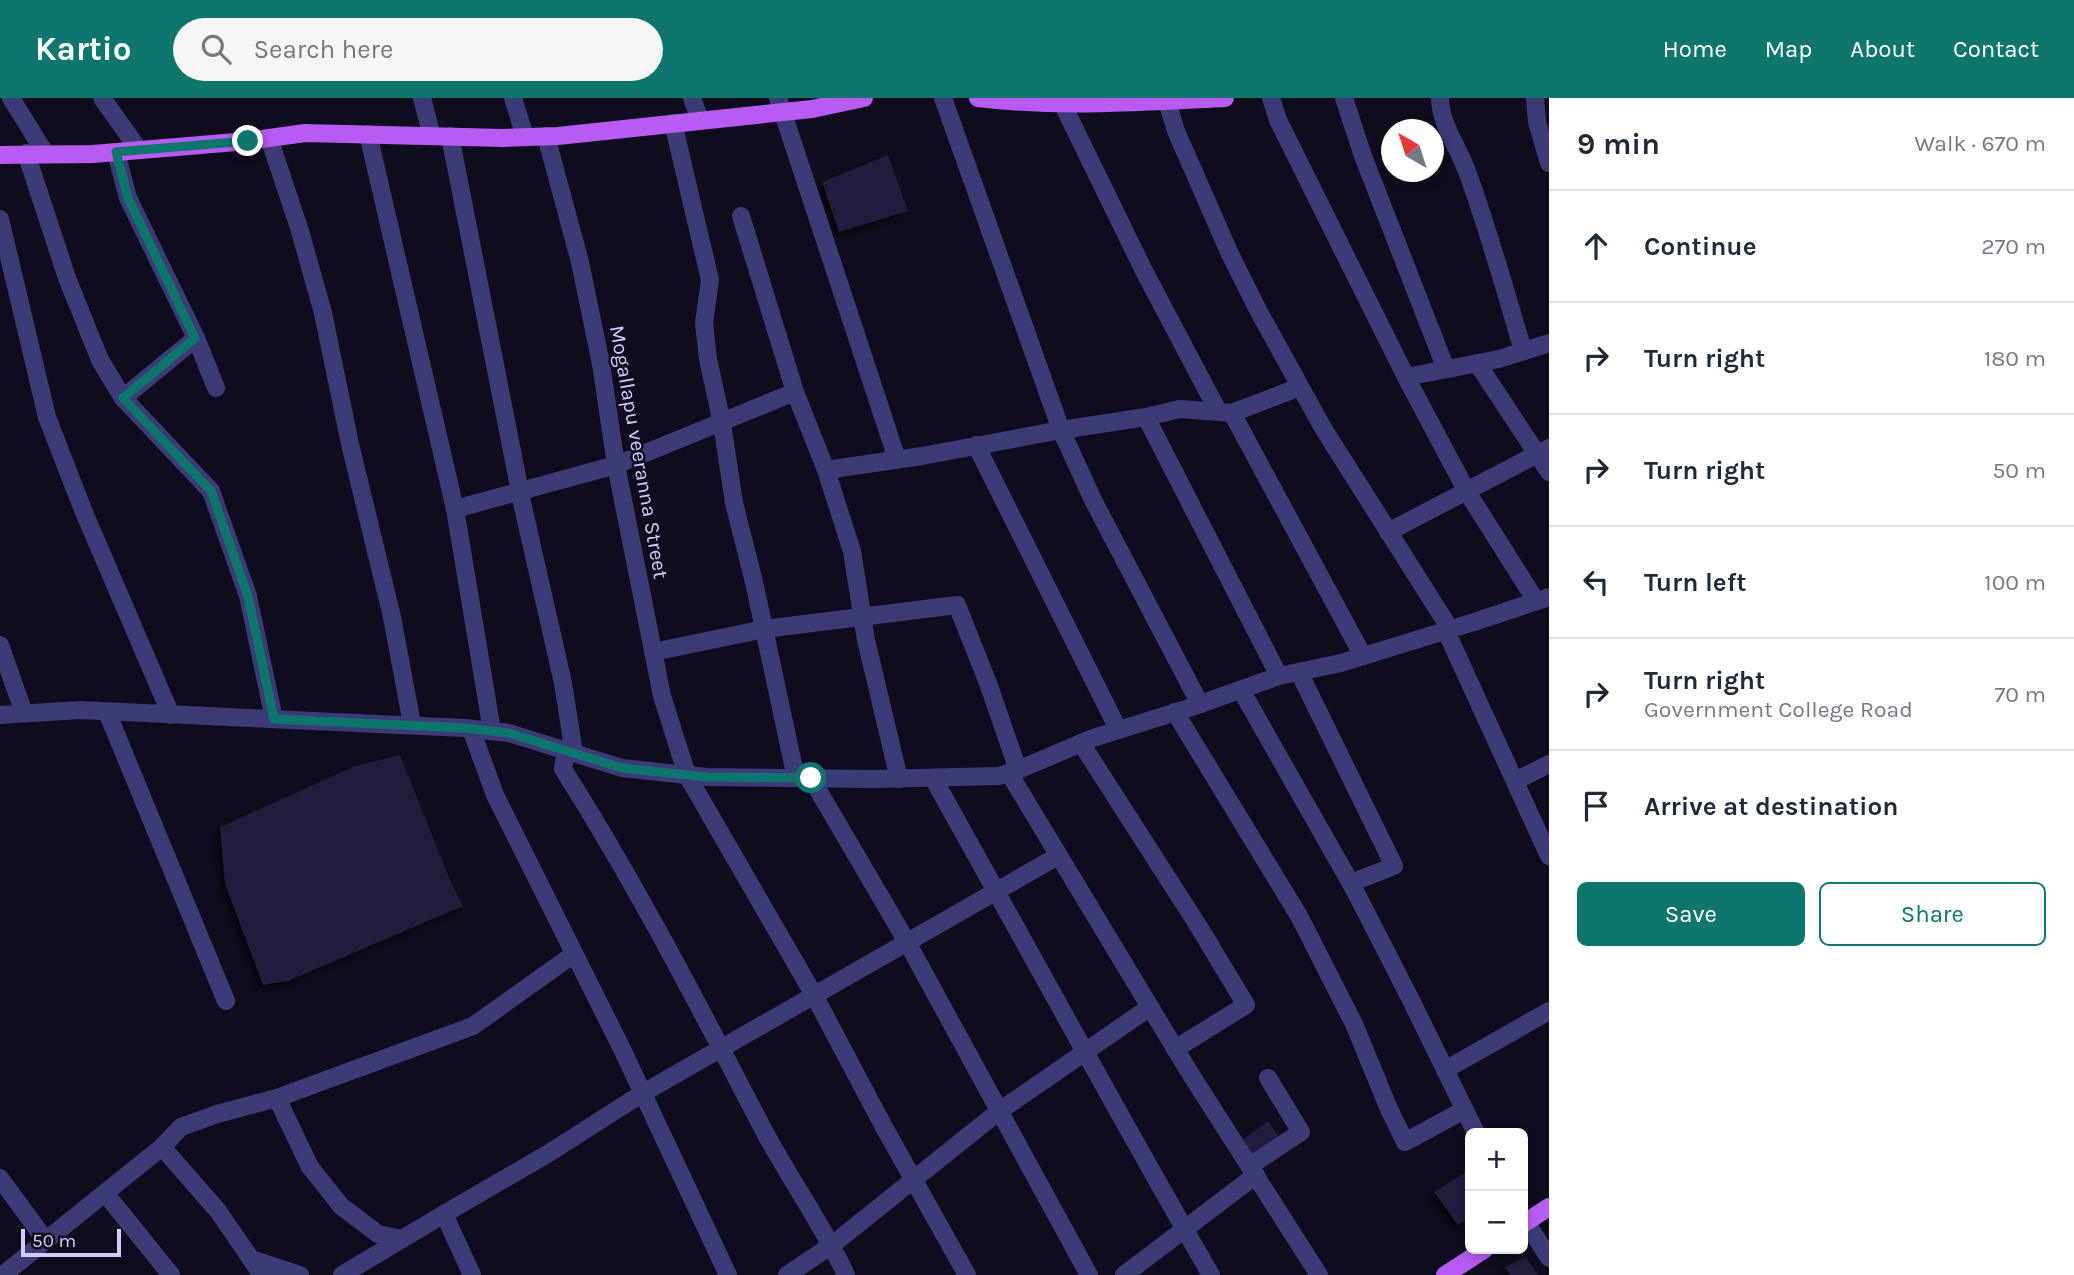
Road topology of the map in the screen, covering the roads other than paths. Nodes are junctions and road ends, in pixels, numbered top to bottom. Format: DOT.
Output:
graph roads {
  1 [pos="11,98"];
  2 [pos="102,98"];
  3 [pos="422,98"];
  4 [pos="513,98"];
  5 [pos="692,98"];
  6 [pos="864,98"];
  7 [pos="943,98"];
  8 [pos="978,98"];
  9 [pos="1225,98"];
  10 [pos="1271,98"];
  11 [pos="1344,98"];
  12 [pos="1440,98"];
  13 [pos="1535,98"];
  14 [pos="1036,100"];
  15 [pos="1166,100"];
  16 [pos="1062,103"];
  17 [pos="780,105"];
  18 [pos="700,120"];
  19 [pos="673,123"];
  20 [pos="368,134"];
  21 [pos="432,136"];
  22 [pos="450,136"];
  23 [pos="546,136"];
  24 [pos="525,137"];
  25 [pos="270,138"];
  26 [pos="139,150"];
  27 [pos="116,152"];
  28 [pos="26,153"];
  29 [pos="45,153"];
  30 [pos="0,155"];
  31 [pos="1549,163"];
  32 [pos="741,216"];
  33 [pos="0,219"];
  34 [pos="195,338"];
  35 [pos="1549,343"];
  36 [pos="1523,351"];
  37 [pos="1477,363"];
  38 [pos="1446,369"];
  39 [pos="1406,377"];
  40 [pos="216,387"];
  41 [pos="1300,387"];
  42 [pos="795,392"];
  43 [pos="123,398"];
  44 [pos="1225,412"];
  45 [pos="1146,416"];
  46 [pos="722,423"];
  47 [pos="1061,429"];
  48 [pos="976,445"];
  49 [pos="1543,451"];
  50 [pos="897,459"];
  51 [pos="616,465"];
  52 [pos="826,470"];
  53 [pos="1549,472"];
  54 [pos="1466,490"];
  55 [pos="519,491"];
  56 [pos="455,509"];
  57 [pos="1388,531"];
  58 [pos="1542,599"];
  59 [pos="862,617"];
  60 [pos="764,629"];
  61 [pos="1446,631"];
  62 [pos="0,645"];
  63 [pos="653,652"];
  64 [pos="1363,656"];
  65 [pos="1299,672"];
  66 [pos="1279,676"];
  67 [pos="1241,690"];
  68 [pos="1200,704"];
  69 [pos="107,712"];
  70 [pos="1175,712"];
  71 [pos="24,713"];
  72 [pos="0,715"];
  73 [pos="171,715"];
  74 [pos="274,719"];
  75 [pos="412,724"];
  76 [pos="471,729"];
  77 [pos="1118,729"];
  78 [pos="492,731"];
  79 [pos="1081,743"];
  80 [pos="570,752"];
  81 [pos="1549,764"];
  82 [pos="1014,772"];
  83 [pos="687,775"];
  84 [pos="803,778"];
  85 [pos="933,778"];
  86 [pos="899,779"];
  87 [pos="1515,781"];
  88 [pos="1058,856"];
  89 [pos="1549,856"];
  90 [pos="1350,883"];
  91 [pos="996,891"];
  92 [pos="907,942"];
  93 [pos="574,954"];
  94 [pos="814,995"];
  95 [pos="226,1001"];
  96 [pos="1150,1007"];
  97 [pos="1549,1011"];
  98 [pos="722,1048"];
  99 [pos="1175,1049"];
  100 [pos="1086,1052"];
  101 [pos="1445,1070"];
  102 [pos="1268,1078"];
  103 [pos="643,1093"];
  104 [pos="277,1098"];
  105 [pos="1464,1110"];
  106 [pos="998,1112"];
  107 [pos="1473,1128"];
  108 [pos="162,1147"];
  109 [pos="1253,1171"];
  110 [pos="0,1178"];
  111 [pos="914,1180"];
  112 [pos="105,1193"];
  113 [pos="1549,1207"];
  114 [pos="444,1214"];
  115 [pos="1528,1220"];
  116 [pos="1184,1229"];
  117 [pos="1528,1229"];
  118 [pos="402,1239"];
  119 [pos="46,1241"];
  120 [pos="832,1245"];
  121 [pos="1477,1254"];
  122 [pos="1549,1258"];
  123 [pos="251,1259"];
  124 [pos="3,1275"];
  125 [pos="171,1275"];
  126 [pos="262,1275"];
  127 [pos="300,1275"];
  128 [pos="342,1275"];
  129 [pos="472,1275"];
  130 [pos="728,1275"];
  131 [pos="787,1275"];
  132 [pos="846,1275"];
  133 [pos="967,1275"];
  134 [pos="1089,1275"];
  135 [pos="1124,1275"];
  136 [pos="1211,1275"];
  137 [pos="1320,1275"];
  138 [pos="1445,1275"];
  1 -- 29 [label="street"];
  2 -- 26 [label="street"];
  3 -- 21 [label="street"];
  4 -- 24 [label="street"];
  5 -- 18 [label="street"];
  6 -- 17 [label="main road"];
  7 -- 47 [label="street"];
  8 -- 14 [label="main road"];
  9 -- 15 [label="main road"];
  10 -- 39 [label="street"];
  11 -- 38 [label="street"];
  12 -- 36 [label="street"];
  13 -- 31 [label="street"];
  14 -- 16 [label="main road"];
  15 -- 16 [label="main road"];
  15 -- 41 [label="street"];
  16 -- 44 [label="street"];
  17 -- 18 [label="main road"];
  17 -- 50 [label="street"];
  18 -- 19 [label="main road"];
  19 -- 23 [label="main road"];
  19 -- 46 [label="street"];
  20 -- 21 [label="main road"];
  20 -- 25 [label="main road"];
  20 -- 56 [label="street"];
  21 -- 22 [label="main road"];
  22 -- 24 [label="main road"];
  22 -- 55 [label="street"];
  23 -- 24 [label="main road"];
  23 -- 51 [label="street, Mogallapu veeranna Street"];
  25 -- 26 [label="main road"];
  25 -- 75 [label="street"];
  26 -- 27 [label="main road"];
  27 -- 29 [label="main road"];
  27 -- 34 [label="street"];
  28 -- 29 [label="main road"];
  28 -- 30 [label="main road"];
  28 -- 43 [label="street"];
  32 -- 42 [label="street"];
  33 -- 73 [label="street"];
  34 -- 40 [label="street"];
  34 -- 43 [label="street"];
  35 -- 36 [label="street"];
  36 -- 37 [label="street"];
  37 -- 38 [label="street"];
  37 -- 49 [label="street"];
  38 -- 39 [label="street"];
  39 -- 54 [label="street"];
  41 -- 44 [label="street"];
  41 -- 57 [label="street"];
  42 -- 46 [label="street"];
  42 -- 52 [label="street"];
  43 -- 74 [label="street"];
  44 -- 45 [label="street"];
  44 -- 64 [label="street"];
  45 -- 47 [label="street"];
  45 -- 66 [label="street"];
  46 -- 51 [label="street"];
  46 -- 60 [label="street"];
  47 -- 48 [label="street"];
  47 -- 68 [label="street"];
  48 -- 50 [label="street"];
  48 -- 77 [label="street"];
  49 -- 53 [label="street"];
  49 -- 54 [label="street"];
  50 -- 52 [label="street"];
  51 -- 55 [label="street"];
  51 -- 63 [label="street, Mogallapu veeranna Street"];
  52 -- 59 [label="street"];
  54 -- 57 [label="street"];
  54 -- 58 [label="street"];
  55 -- 56 [label="street"];
  55 -- 80 [label="street"];
  56 -- 78 [label="street"];
  57 -- 61 [label="street"];
  58 -- 61 [label="street"];
  59 -- 60 [label="street"];
  59 -- 82 [label="street"];
  59 -- 86 [label="street"];
  60 -- 63 [label="street"];
  60 -- 84 [label="street"];
  61 -- 64 [label="street"];
  61 -- 87 [label="street"];
  62 -- 71 [label="street"];
  63 -- 83 [label="street, Mogallapu veeranna Street"];
  64 -- 65 [label="street"];
  65 -- 66 [label="street"];
  65 -- 90 [label="street"];
  66 -- 67 [label="street"];
  67 -- 68 [label="street"];
  67 -- 90 [label="street"];
  68 -- 70 [label="street"];
  69 -- 71 [label="street"];
  69 -- 73 [label="street"];
  69 -- 95 [label="street"];
  70 -- 77 [label="street"];
  70 -- 105 [label="street"];
  71 -- 72 [label="street"];
  73 -- 74 [label="street"];
  74 -- 75 [label="street"];
  75 -- 76 [label="street"];
  76 -- 78 [label="street"];
  76 -- 93 [label="street"];
  77 -- 79 [label="street"];
  78 -- 80 [label="street"];
  79 -- 82 [label="street"];
  79 -- 99 [label="street"];
  80 -- 83 [label="street"];
  80 -- 98 [label="street"];
  81 -- 87 [label="street"];
  82 -- 85 [label="street"];
  82 -- 88 [label="street"];
  83 -- 84 [label="street"];
  83 -- 94 [label="street, Mogallapu veeranna Street"];
  84 -- 86 [label="street"];
  84 -- 92 [label="street"];
  85 -- 86 [label="street"];
  85 -- 91 [label="street"];
  87 -- 89 [label="street"];
  88 -- 91 [label="street"];
  88 -- 96 [label="street"];
  90 -- 101 [label="street"];
  91 -- 92 [label="street"];
  91 -- 100 [label="street"];
  92 -- 94 [label="street"];
  92 -- 106 [label="street"];
  93 -- 103 [label="street"];
  93 -- 104 [label="street"];
  94 -- 98 [label="street"];
  94 -- 111 [label="street, Mogallapu veeranna Street"];
  96 -- 99 [label="street"];
  96 -- 100 [label="street"];
  97 -- 101 [label="street"];
  98 -- 103 [label="street"];
  98 -- 120 [label="street"];
  99 -- 109 [label="street"];
  100 -- 106 [label="street"];
  100 -- 116 [label="street"];
  101 -- 105 [label="street"];
  102 -- 109 [label="street"];
  103 -- 114 [label="street"];
  103 -- 130 [label="street"];
  104 -- 108 [label="street"];
  104 -- 118 [label="street"];
  105 -- 107 [label="street"];
  106 -- 111 [label="street"];
  106 -- 134 [label="street"];
  108 -- 112 [label="street"];
  108 -- 123 [label="street"];
  109 -- 116 [label="street"];
  109 -- 137 [label="street"];
  110 -- 119 [label="street"];
  111 -- 120 [label="street"];
  111 -- 133 [label="street, Mogallapu veeranna Street"];
  112 -- 119 [label="street"];
  112 -- 125 [label="street"];
  113 -- 115 [label="main road"];
  114 -- 118 [label="street"];
  114 -- 129 [label="street"];
  116 -- 135 [label="street"];
  116 -- 136 [label="street"];
  117 -- 122 [label="street"];
  118 -- 128 [label="street"];
  119 -- 124 [label="street"];
  120 -- 131 [label="street"];
  120 -- 132 [label="street"];
  121 -- 138 [label="main road"];
  123 -- 126 [label="street"];
  123 -- 127 [label="street"];
}
